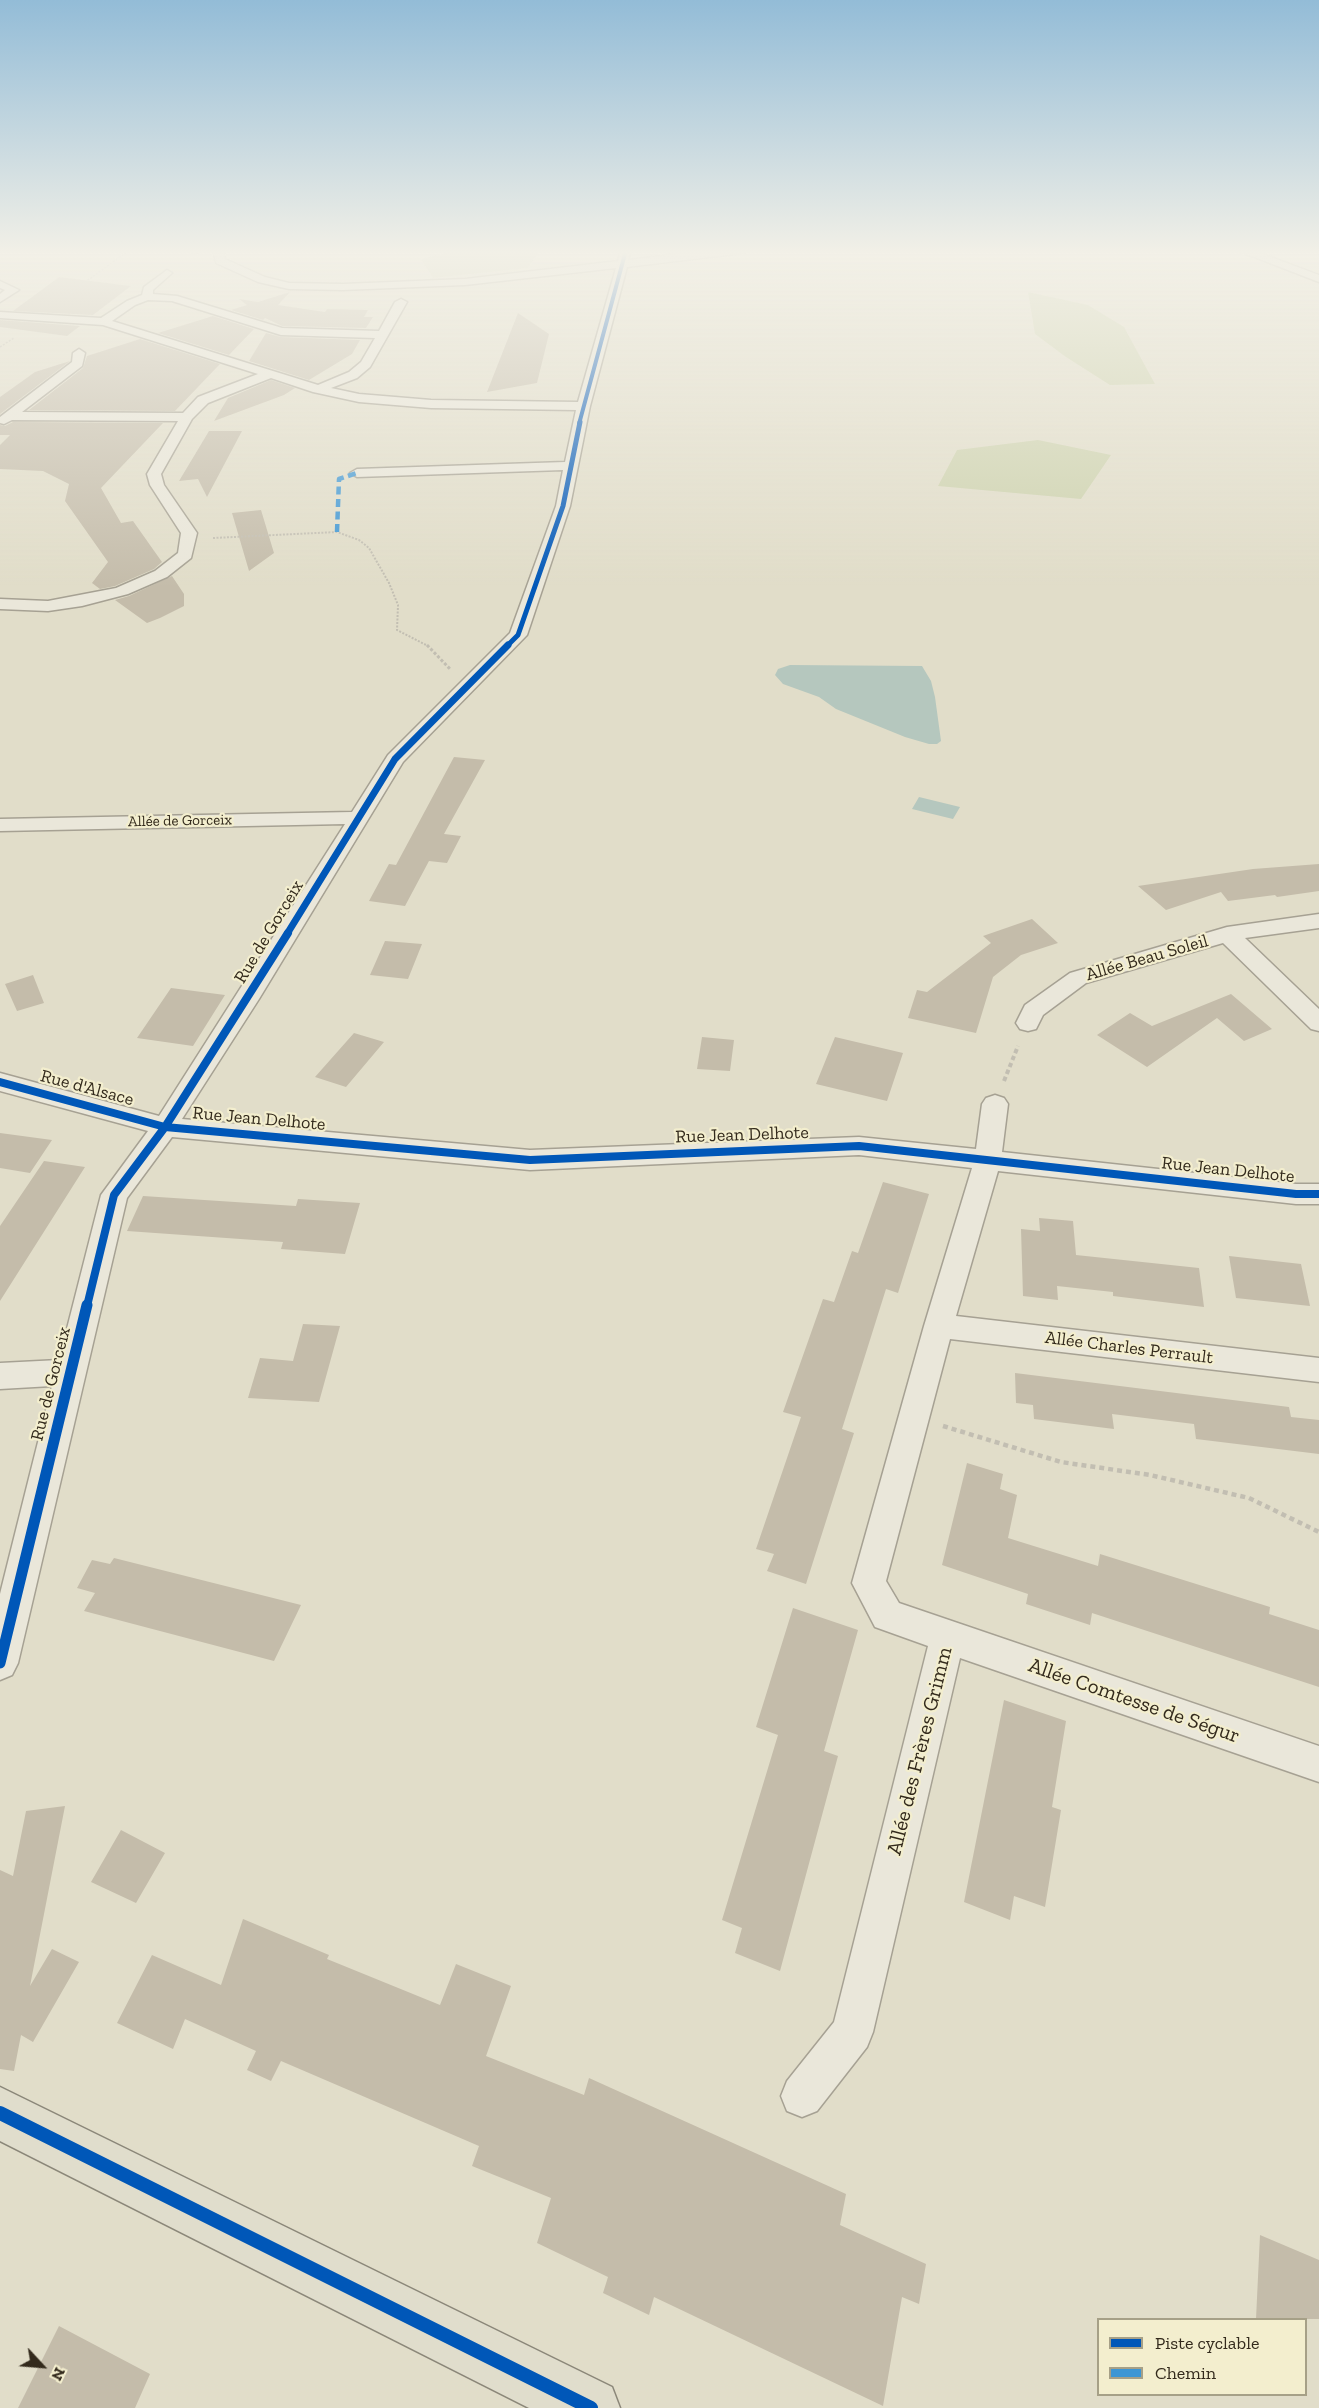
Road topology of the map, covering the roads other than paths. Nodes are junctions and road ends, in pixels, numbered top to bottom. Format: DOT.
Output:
graph roads {
  1 [pos="78,362"];
  2 [pos="234,362"];
  3 [pos="367,362"];
  4 [pos="595,362"];
  5 [pos="269,374"];
  6 [pos="318,389"];
  7 [pos="583,406"];
  8 [pos="187,417"];
  9 [pos="4,419"];
  10 [pos="571,466"];
  11 [pos="357,473"];
  12 [pos="0,604"];
  13 [pos="359,818"];
  14 [pos="0,825"];
  15 [pos="1319,921"];
  16 [pos="1227,934"];
  17 [pos="1028,1023"];
  18 [pos="1319,1023"];
  19 [pos="0,1082"];
  20 [pos="995,1104"];
  21 [pos="165,1126"];
  22 [pos="988,1160"];
  23 [pos="1319,1194"];
  24 [pos="939,1326"];
  25 [pos="1319,1370"];
  26 [pos="70,1372"];
  27 [pos="0,1376"];
  28 [pos="948,1637"];
  29 [pos="0,1663"];
  30 [pos="1319,1764"];
  31 [pos="802,2096"];
  32 [pos="0,2113"];
  33 [pos="591,2408"];
  1 -- 9 [label="street"];
  2 -- 5 [label="street"];
  3 -- 6 [label="street"];
  4 -- 7 [label="street, Rue de Gorceix"];
  5 -- 6 [label="street"];
  5 -- 8 [label="street"];
  6 -- 7 [label="street"];
  7 -- 10 [label="street, Rue de Gorceix"];
  8 -- 9 [label="street"];
  8 -- 12 [label="street"];
  10 -- 11 [label="street"];
  10 -- 13 [label="street, Rue de Gorceix"];
  13 -- 14 [label="street, Allée de Gorceix"];
  13 -- 21 [label="street, Rue de Gorceix"];
  15 -- 16 [label="street, Allée Beau Soleil"];
  16 -- 17 [label="street, Allée Beau Soleil"];
  16 -- 18 [label="street"];
  19 -- 21 [label="street, Rue d'Alsace"];
  20 -- 22 [label="street"];
  21 -- 22 [label="street, Rue Jean Delhote"];
  21 -- 26 [label="street, Rue de Gorceix"];
  22 -- 23 [label="street, Rue Jean Delhote"];
  22 -- 24 [label="street, Allée des Frères Grimm"];
  24 -- 25 [label="street, Allée Charles Perrault"];
  24 -- 28 [label="street, Allée des Frères Grimm"];
  26 -- 27 [label="street"];
  26 -- 29 [label="street, Rue de Gorceix"];
  28 -- 30 [label="street, Allée Comtesse de Ségur"];
  28 -- 31 [label="street, Allée des Frères Grimm"];
  32 -- 33 [label="main road"];
}
